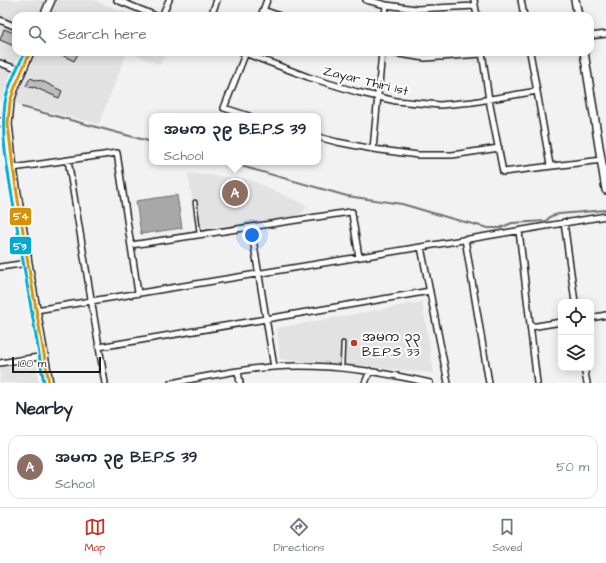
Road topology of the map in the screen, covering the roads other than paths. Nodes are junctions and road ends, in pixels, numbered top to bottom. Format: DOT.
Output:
graph roads {
  1 [pos="51,0"];
  2 [pos="118,0"];
  3 [pos="168,0"];
  4 [pos="218,0"];
  5 [pos="267,0"];
  6 [pos="366,0"];
  7 [pos="474,0"];
  8 [pos="521,0"];
  9 [pos="576,0"];
  10 [pos="386,5"];
  11 [pos="475,6"];
  12 [pos="263,10"];
  13 [pos="46,12"];
  14 [pos="146,12"];
  15 [pos="164,12"];
  16 [pos="213,12"];
  17 [pos="269,12"];
  18 [pos="385,12"];
  19 [pos="476,12"];
  20 [pos="523,12"];
  21 [pos="578,12"];
  22 [pos="0,20"];
  23 [pos="12,25"];
  24 [pos="606,34"];
  25 [pos="594,36"];
  26 [pos="28,56"];
  27 [pos="244,56"];
  28 [pos="253,56"];
  29 [pos="382,56"];
  30 [pos="412,56"];
  31 [pos="448,56"];
  32 [pos="482,56"];
  33 [pos="531,56"];
  34 [pos="585,56"];
  35 [pos="0,63"];
  36 [pos="22,71"];
  37 [pos="537,91"];
  38 [pos="378,97"];
  39 [pos="489,100"];
  40 [pos="240,113"];
  41 [pos="0,122"];
  42 [pos="8,124"];
  43 [pos="321,138"];
  44 [pos="499,148"];
  45 [pos="373,150"];
  46 [pos="68,160"];
  47 [pos="602,160"];
  48 [pos="550,165"];
  49 [pos="13,168"];
  50 [pos="605,181"];
  51 [pos="606,190"];
  52 [pos="195,202"];
  53 [pos="606,216"];
  54 [pos="564,222"];
  55 [pos="251,227"];
  56 [pos="519,230"];
  57 [pos="199,235"];
  58 [pos="465,239"];
  59 [pos="131,245"];
  60 [pos="421,247"];
  61 [pos="359,257"];
  62 [pos="28,263"];
  63 [pos="0,267"];
  64 [pos="258,273"];
  65 [pos="430,291"];
  66 [pos="138,293"];
  67 [pos="575,299"];
  68 [pos="92,301"];
  69 [pos="36,310"];
  70 [pos="606,315"];
  71 [pos="594,317"];
  72 [pos="266,319"];
  73 [pos="558,322"];
  74 [pos="531,327"];
  75 [pos="343,343"];
  76 [pos="99,347"];
  77 [pos="45,356"];
  78 [pos="0,363"];
  79 [pos="274,367"];
  80 [pos="342,368"];
  81 [pos="238,371"];
  82 [pos="370,371"];
  83 [pos="585,371"];
  84 [pos="49,383"];
  85 [pos="105,383"];
  86 [pos="171,383"];
  87 [pos="240,383"];
  88 [pos="365,383"];
  89 [pos="430,383"];
  90 [pos="448,383"];
  91 [pos="489,383"];
  92 [pos="537,383"];
  93 [pos="587,383"];
  1 -- 13 [label="street"];
  2 -- 14 [label="street"];
  3 -- 15 [label="street"];
  4 -- 16 [label="street"];
  5 -- 12 [label="street"];
  6 -- 10 [label="street"];
  7 -- 11 [label="street"];
  8 -- 20 [label="street"];
  9 -- 21 [label="street"];
  10 -- 11 [label="street"];
  10 -- 18 [label="street"];
  11 -- 19 [label="street"];
  12 -- 17 [label="street"];
  22 -- 23 [label="street"];
  24 -- 25 [label="street"];
  26 -- 36 [label="street"];
  27 -- 40 [label="street"];
  28 -- 38 [label="street, Zayar Thiri 1st"];
  29 -- 38 [label="street"];
  30 -- 31 [label="street"];
  32 -- 39 [label="street"];
  33 -- 37 [label="street"];
  34 -- 47 [label="street"];
  35 -- 36 [label="street"];
  36 -- 42 [label="street"];
  37 -- 39 [label="street, Zayar Thiri 1st"];
  37 -- 48 [label="street"];
  38 -- 39 [label="street, Zayar Thiri 1st"];
  38 -- 45 [label="street"];
  39 -- 44 [label="street"];
  41 -- 42 [label="street"];
  42 -- 49 [label="street"];
  43 -- 45 [label="street"];
  44 -- 45 [label="street"];
  44 -- 48 [label="street"];
  46 -- 49 [label="street"];
  46 -- 59 [label="street"];
  46 -- 68 [label="street"];
  47 -- 48 [label="street"];
  47 -- 50 [label="street"];
  49 -- 62 [label="street"];
  50 -- 51 [label="street"];
  52 -- 57 [label="lane"];
  53 -- 54 [label="street"];
  54 -- 56 [label="street"];
  54 -- 67 [label="street"];
  55 -- 57 [label="street"];
  55 -- 61 [label="street"];
  55 -- 64 [label="street"];
  56 -- 58 [label="street"];
  56 -- 74 [label="street"];
  57 -- 59 [label="street"];
  58 -- 60 [label="street"];
  58 -- 91 [label="street"];
  59 -- 66 [label="street"];
  60 -- 61 [label="street"];
  60 -- 65 [label="street"];
  61 -- 64 [label="street"];
  62 -- 63 [label="street"];
  62 -- 69 [label="street"];
  64 -- 66 [label="street"];
  64 -- 72 [label="street"];
  65 -- 72 [label="street"];
  65 -- 90 [label="street"];
  66 -- 68 [label="street"];
  68 -- 69 [label="street"];
  68 -- 76 [label="street"];
  69 -- 77 [label="street"];
  70 -- 71 [label="street"];
  72 -- 76 [label="street"];
  72 -- 79 [label="street"];
  73 -- 74 [label="street"];
  74 -- 92 [label="street"];
  75 -- 80 [label="lane"];
  76 -- 85 [label="street"];
  77 -- 78 [label="street"];
  77 -- 84 [label="street"];
  79 -- 80 [label="street"];
  79 -- 81 [label="street"];
  80 -- 82 [label="street"];
  81 -- 86 [label="street"];
  81 -- 87 [label="street"];
  82 -- 88 [label="street"];
  82 -- 89 [label="street"];
  83 -- 93 [label="street"];
}
